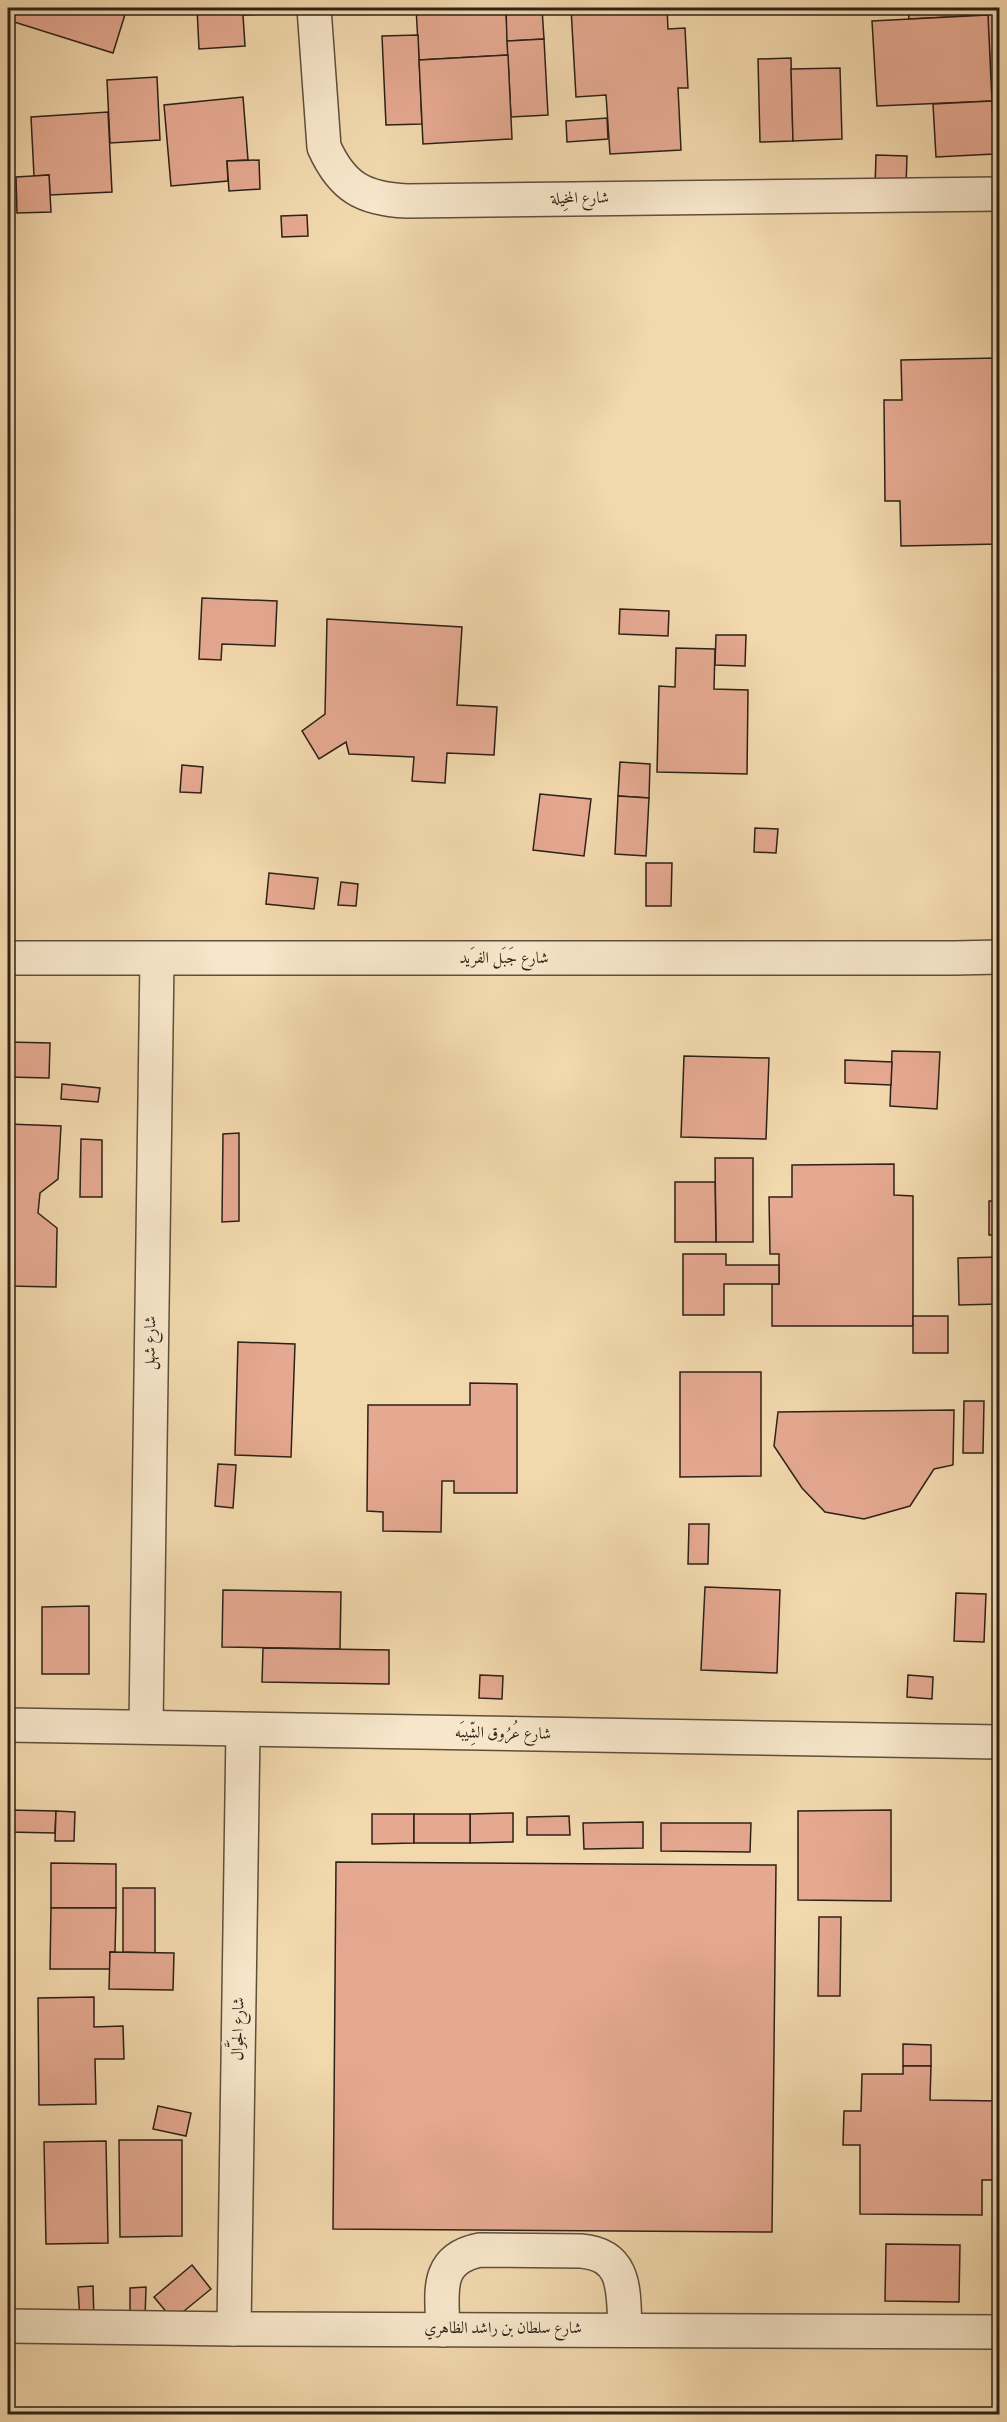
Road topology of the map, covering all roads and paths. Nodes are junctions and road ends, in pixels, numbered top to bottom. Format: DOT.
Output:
graph roads {
  1 [pos="314,8"];
  2 [pos="999,194"];
  3 [pos="999,957"];
  4 [pos="8,958"];
  5 [pos="157,959"];
  6 [pos="8,1725"];
  7 [pos="146,1726"];
  8 [pos="243,1730"];
  9 [pos="999,1742"];
  10 [pos="8,2326"];
  11 [pos="234,2329"];
  12 [pos="625,2329"];
  13 [pos="443,2330"];
  14 [pos="999,2332"];
  1 -- 2 [label="street, شارع المخِيلة"];
  3 -- 5 [label="street, شارع جَبَل الفرَيد"];
  4 -- 5 [label="street, شارع جَبَل الفرَيد"];
  5 -- 7 [label="street, شارع شهل"];
  6 -- 7 [label="street, شارع عُرُوق الشِّيبَه"];
  7 -- 8 [label="street, شارع عُرُوق الشِّيبَه"];
  8 -- 9 [label="street, شارع عُرُوق الشِّيبَه"];
  8 -- 11 [label="street, شارع الجَوَّال"];
  10 -- 11 [label="street, شارع سلطان بن راشد الظاهري"];
  11 -- 13 [label="street, شارع سلطان بن راشد الظاهري"];
  12 -- 13 [label="street, شارع سلطان بن راشد الظاهري"];
  12 -- 13 [label="street"];
  12 -- 14 [label="street, شارع سلطان بن راشد الظاهري"];
}
